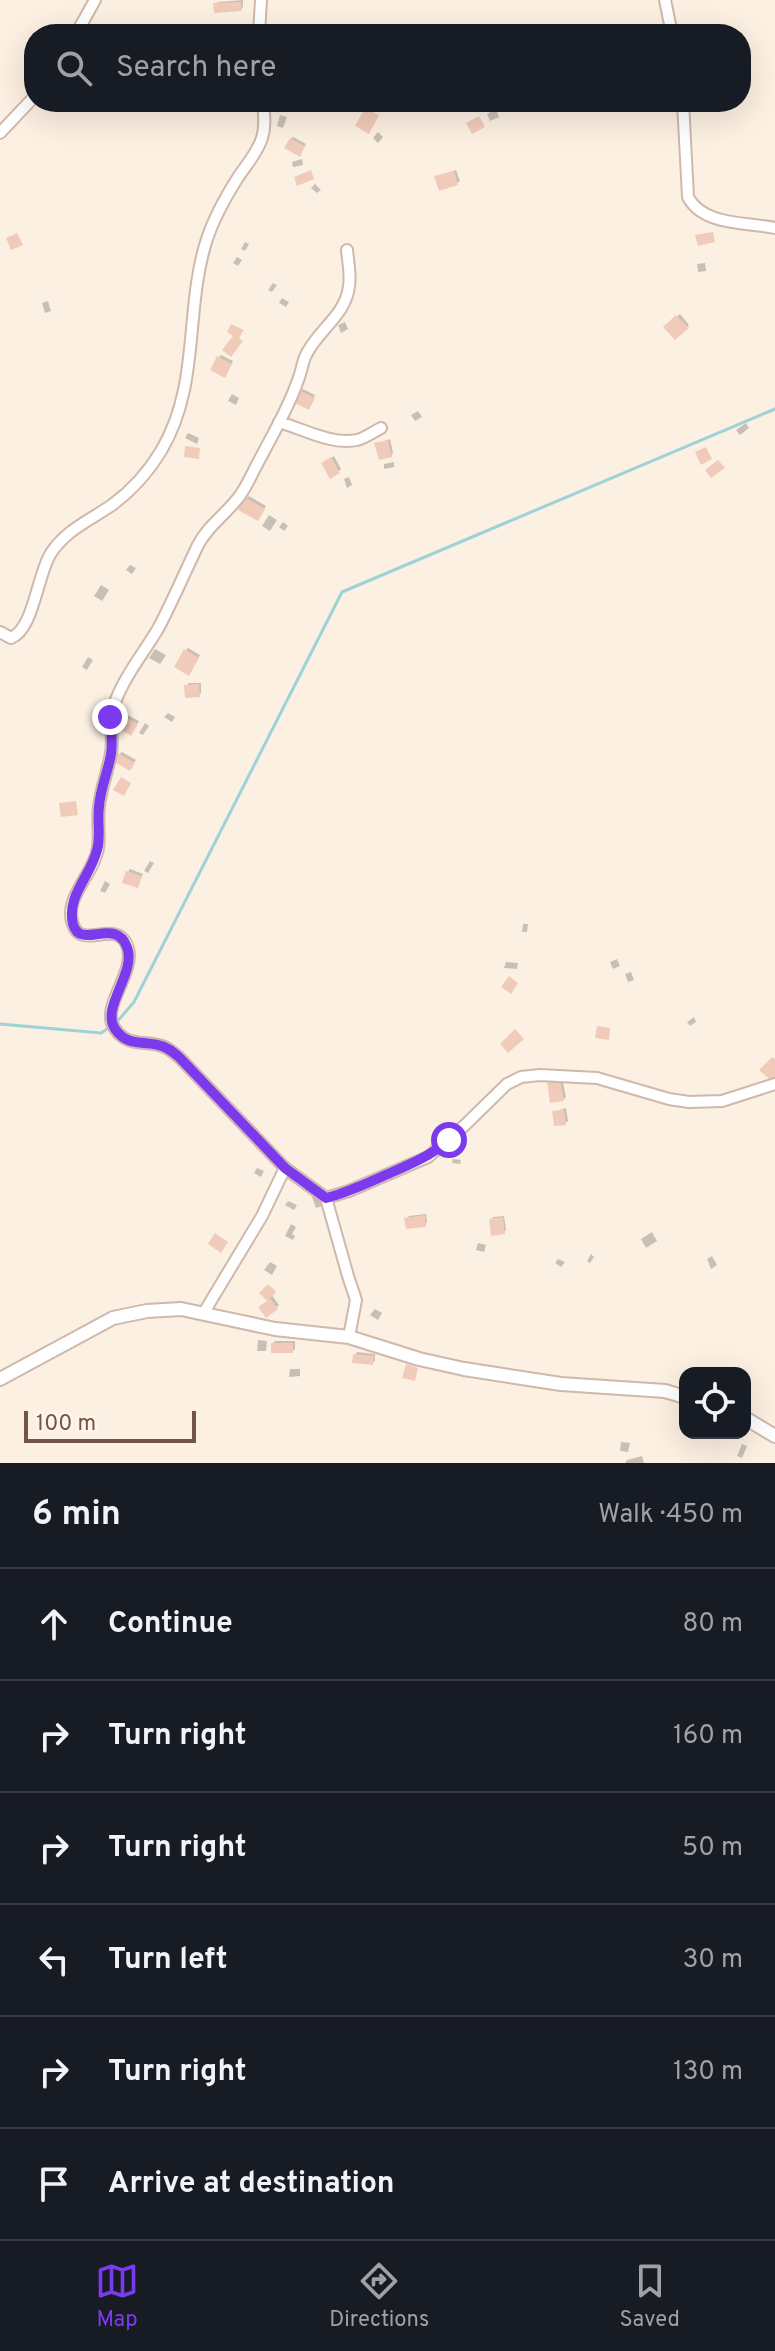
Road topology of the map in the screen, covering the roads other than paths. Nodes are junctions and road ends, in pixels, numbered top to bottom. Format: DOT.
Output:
graph roads {
  1 [pos="95,0"];
  2 [pos="261,0"];
  3 [pos="665,0"];
  4 [pos="82,24"];
  5 [pos="260,24"];
  6 [pos="670,24"];
  7 [pos="24,108"];
  8 [pos="264,112"];
  9 [pos="684,112"];
  10 [pos="0,133"];
  11 [pos="775,228"];
  12 [pos="347,250"];
  13 [pos="279,422"];
  14 [pos="381,428"];
  15 [pos="0,632"];
  16 [pos="775,1084"];
  17 [pos="285,1168"];
  18 [pos="326,1198"];
  19 [pos="203,1314"];
  20 [pos="349,1337"];
  21 [pos="0,1379"];
  22 [pos="679,1395"];
  23 [pos="751,1422"];
  24 [pos="775,1436"];
  1 -- 4 [label="street"];
  2 -- 5 [label="street"];
  3 -- 6 [label="street"];
  7 -- 10 [label="street"];
  8 -- 15 [label="street"];
  9 -- 11 [label="street"];
  12 -- 13 [label="street"];
  13 -- 14 [label="street"];
  13 -- 17 [label="street"];
  16 -- 18 [label="street"];
  17 -- 18 [label="street"];
  17 -- 19 [label="street"];
  18 -- 20 [label="street"];
  19 -- 20 [label="street"];
  19 -- 21 [label="street"];
  20 -- 22 [label="street"];
  23 -- 24 [label="street"];
}
